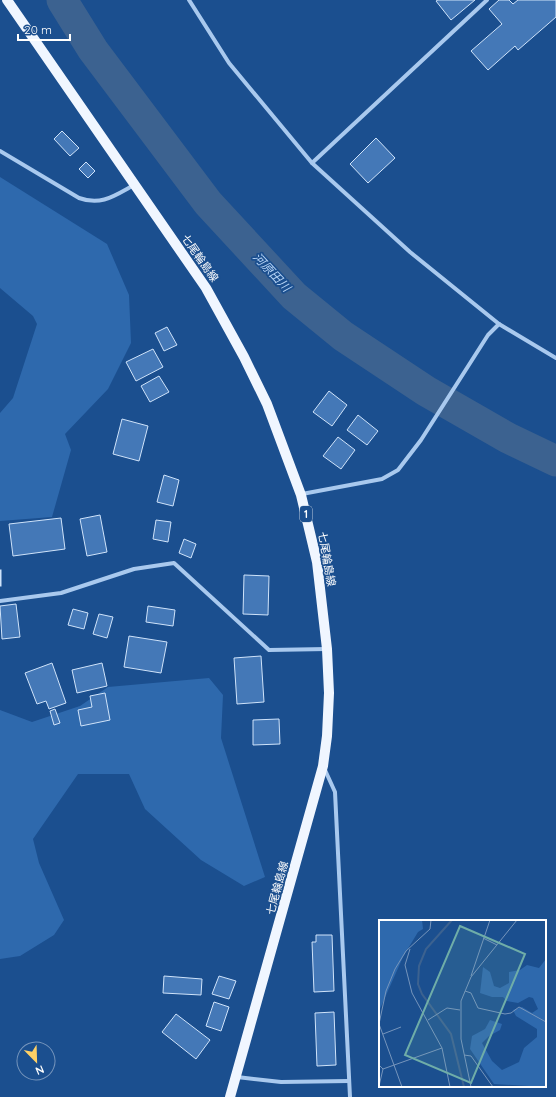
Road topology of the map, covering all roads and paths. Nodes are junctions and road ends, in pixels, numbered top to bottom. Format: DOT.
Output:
graph roads {
  1 [pos="7,0"];
  2 [pos="189,0"];
  3 [pos="487,0"];
  4 [pos="0,151"];
  5 [pos="312,163"];
  6 [pos="134,185"];
  7 [pos="499,324"];
  8 [pos="556,358"];
  9 [pos="301,495"];
  10 [pos="0,600"];
  11 [pos="327,649"];
  12 [pos="323,766"];
  13 [pos="237,1077"];
  14 [pos="349,1081"];
  15 [pos="230,1097"];
  16 [pos="350,1097"];
  1 -- 6 [label="main road, 七尾輪島線 / 1"];
  2 -- 5 [label="street"];
  3 -- 5 [label="street"];
  4 -- 6 [label="street"];
  5 -- 7 [label="street"];
  6 -- 9 [label="main road, 七尾輪島線 / 1"];
  7 -- 8 [label="street"];
  7 -- 9 [label="street"];
  9 -- 11 [label="main road, 七尾輪島線 / 1"];
  10 -- 11 [label="street"];
  11 -- 12 [label="main road, 七尾輪島線 / 1"];
  12 -- 13 [label="main road, 七尾輪島線 / 1"];
  12 -- 14 [label="street"];
  13 -- 14 [label="street"];
  13 -- 15 [label="main road, 七尾輪島線 / 1"];
  14 -- 16 [label="street"];
}
